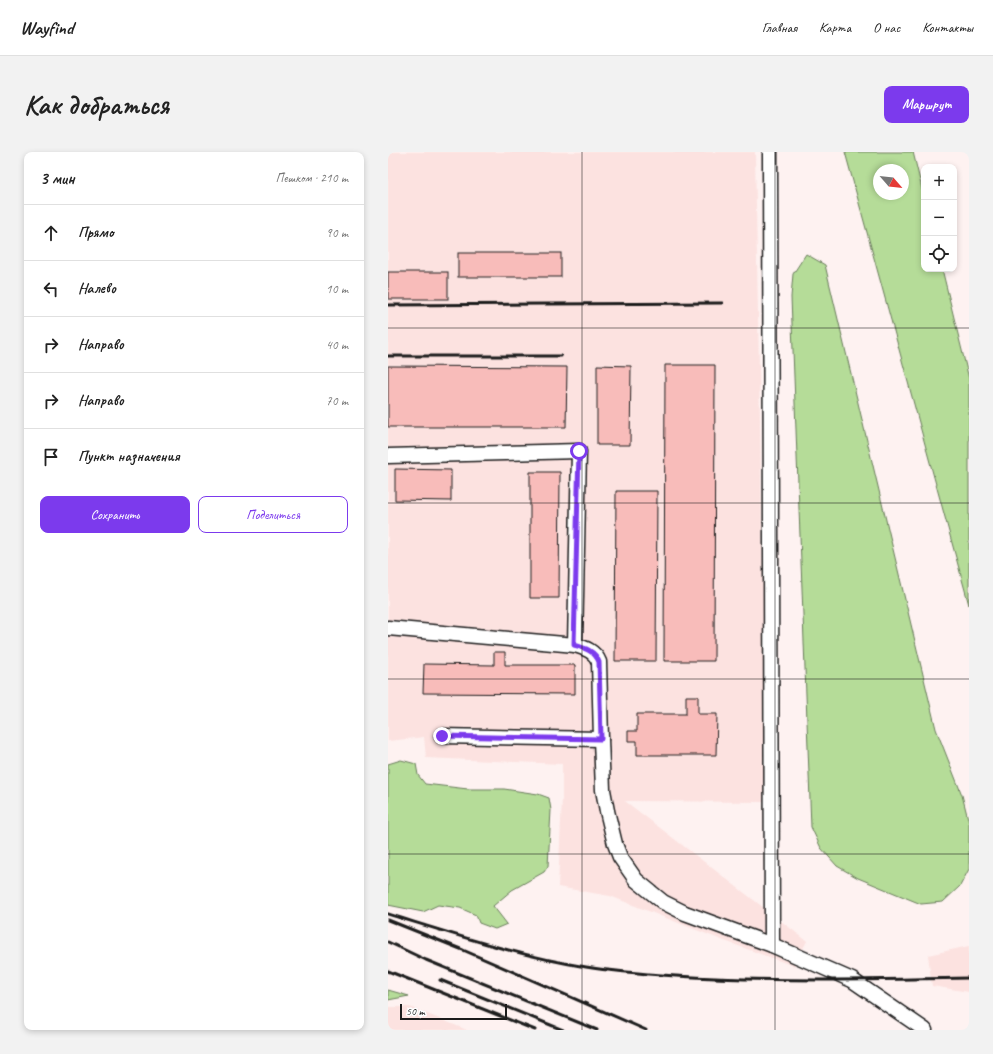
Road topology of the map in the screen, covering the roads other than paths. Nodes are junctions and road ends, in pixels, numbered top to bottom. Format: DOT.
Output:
graph roads {
  1 [pos="770,152"];
  2 [pos="388,456"];
  3 [pos="388,628"];
  4 [pos="574,645"];
  5 [pos="442,736"];
  6 [pos="601,739"];
  7 [pos="772,945"];
  8 [pos="925,1030"];
  1 -- 7 [label="lane"];
  2 -- 4 [label="lane"];
  3 -- 4 [label="lane"];
  4 -- 6 [label="lane"];
  5 -- 6 [label="lane"];
  6 -- 7 [label="lane"];
  7 -- 8 [label="lane"];
}
